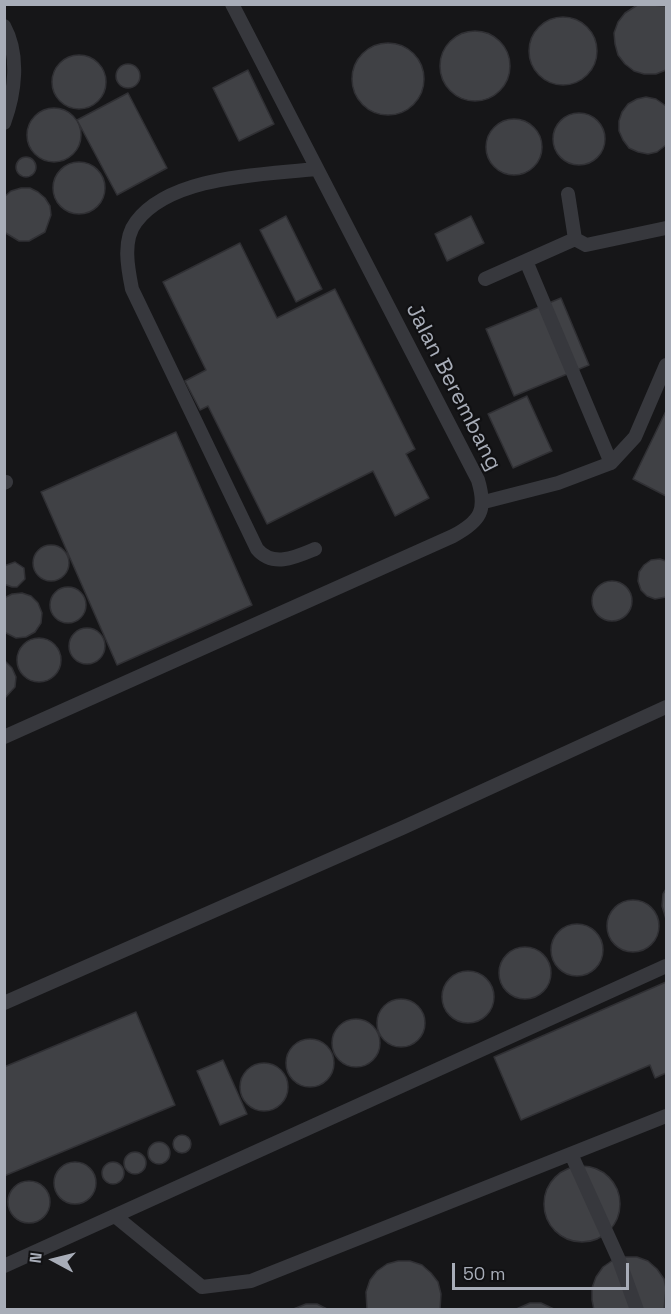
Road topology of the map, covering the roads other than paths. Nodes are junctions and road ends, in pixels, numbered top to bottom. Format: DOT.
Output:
graph roads {
  1 [pos="232,4"];
  2 [pos="4,26"];
  3 [pos="4,123"];
  4 [pos="316,169"];
  5 [pos="568,194"];
  6 [pos="666,228"];
  7 [pos="575,239"];
  8 [pos="526,261"];
  9 [pos="484,279"];
  10 [pos="666,365"];
  11 [pos="611,463"];
  12 [pos="484,502"];
  13 [pos="315,549"];
  14 [pos="666,707"];
  15 [pos="4,737"];
  16 [pos="666,966"];
  17 [pos="4,1003"];
  18 [pos="666,1116"];
  19 [pos="571,1154"];
  20 [pos="115,1216"];
  21 [pos="4,1266"];
  22 [pos="637,1310"];
  1 -- 4 [label="lane, Jalan Berembang"];
  2 -- 3 [label="lane"];
  4 -- 12 [label="lane, Jalan Berembang"];
  4 -- 13 [label="lane"];
  5 -- 7 [label="lane"];
  6 -- 7 [label="lane"];
  7 -- 8 [label="lane"];
  8 -- 9 [label="lane"];
  8 -- 11 [label="lane"];
  10 -- 11 [label="lane"];
  11 -- 12 [label="lane"];
  12 -- 15 [label="lane, Jalan Berembang"];
  14 -- 17 [label="lane"];
  16 -- 20 [label="lane"];
  18 -- 19 [label="lane"];
  19 -- 20 [label="lane"];
  19 -- 22 [label="lane"];
  20 -- 21 [label="lane"];
}
